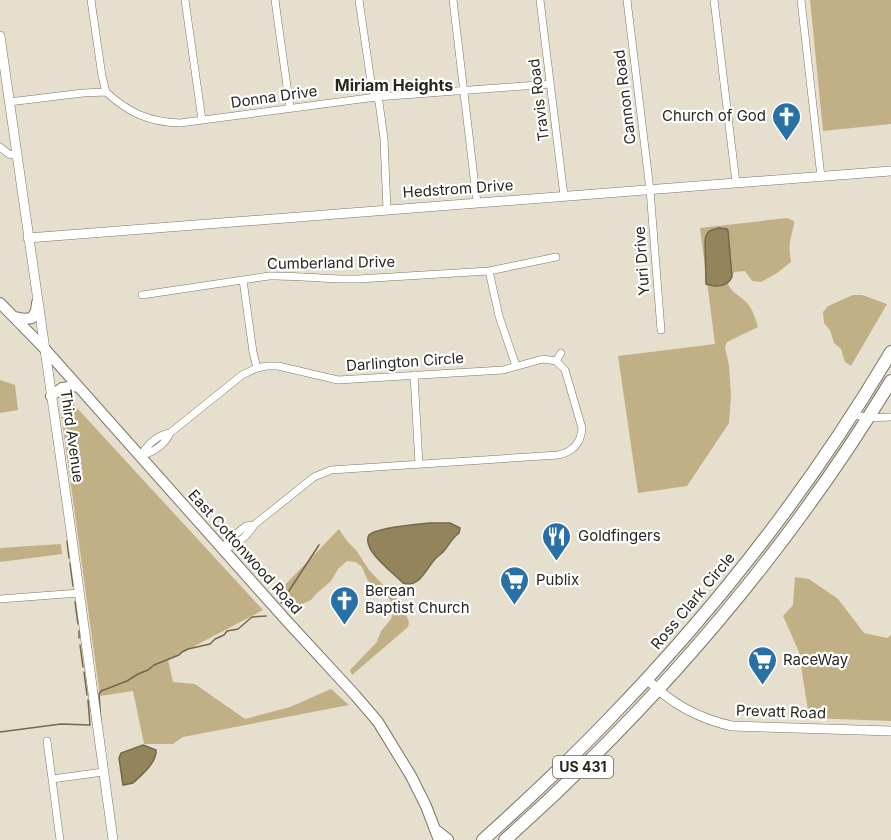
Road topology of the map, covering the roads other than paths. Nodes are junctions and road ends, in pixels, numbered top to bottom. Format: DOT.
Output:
graph roads {
  1 [pos="91,0"];
  2 [pos="186,0"];
  3 [pos="275,0"];
  4 [pos="359,0"];
  5 [pos="453,0"];
  6 [pos="540,0"];
  7 [pos="627,0"];
  8 [pos="714,0"];
  9 [pos="801,0"];
  10 [pos="0,36"];
  11 [pos="550,84"];
  12 [pos="464,90"];
  13 [pos="106,92"];
  14 [pos="376,97"];
  15 [pos="9,102"];
  16 [pos="290,108"];
  17 [pos="202,120"];
  18 [pos="0,147"];
  19 [pos="17,156"];
  20 [pos="891,171"];
  21 [pos="821,177"];
  22 [pos="736,183"];
  23 [pos="650,190"];
  24 [pos="564,196"];
  25 [pos="477,203"];
  26 [pos="387,210"];
  27 [pos="28,238"];
  28 [pos="556,257"];
  29 [pos="489,271"];
  30 [pos="243,280"];
  31 [pos="142,295"];
  32 [pos="0,303"];
  33 [pos="37,303"];
  34 [pos="14,317"];
  35 [pos="661,330"];
  36 [pos="44,348"];
  37 [pos="891,352"];
  38 [pos="561,353"];
  39 [pos="556,362"];
  40 [pos="516,366"];
  41 [pos="257,368"];
  42 [pos="414,375"];
  43 [pos="891,381"];
  44 [pos="77,386"];
  45 [pos="51,396"];
  46 [pos="852,414"];
  47 [pos="891,417"];
  48 [pos="867,418"];
  49 [pos="140,457"];
  50 [pos="419,464"];
  51 [pos="765,538"];
  52 [pos="778,545"];
  53 [pos="223,550"];
  54 [pos="79,593"];
  55 [pos="0,599"];
  56 [pos="647,680"];
  57 [pos="657,690"];
  58 [pos="891,731"];
  59 [pos="592,736"];
  60 [pos="47,741"];
  61 [pos="597,753"];
  62 [pos="103,772"];
  63 [pos="52,779"];
  64 [pos="440,838"];
  65 [pos="60,840"];
  66 [pos="113,840"];
  67 [pos="483,840"];
  68 [pos="505,840"];
  1 -- 13 [label="street"];
  2 -- 17 [label="street"];
  3 -- 16 [label="street"];
  4 -- 14 [label="street"];
  5 -- 12 [label="street"];
  6 -- 11 [label="street, Travis Road"];
  7 -- 23 [label="street, Cannon Road"];
  8 -- 22 [label="street"];
  9 -- 21 [label="street"];
  10 -- 15 [label="street, Third Avenue"];
  11 -- 12 [label="street, Donna Drive"];
  11 -- 24 [label="street, Travis Road"];
  12 -- 14 [label="street, Donna Drive"];
  12 -- 25 [label="street"];
  13 -- 15 [label="street"];
  13 -- 17 [label="street, Donna Drive"];
  14 -- 16 [label="street, Donna Drive"];
  14 -- 26 [label="street"];
  15 -- 19 [label="street, Third Avenue"];
  16 -- 17 [label="street, Donna Drive"];
  18 -- 19 [label="street"];
  19 -- 27 [label="street, Third Avenue"];
  20 -- 21 [label="street, Hedstrom Drive"];
  21 -- 22 [label="street, Hedstrom Drive"];
  22 -- 23 [label="street, Hedstrom Drive"];
  23 -- 24 [label="street, Hedstrom Drive"];
  23 -- 35 [label="street, Yuri Drive"];
  24 -- 25 [label="street, Hedstrom Drive"];
  25 -- 26 [label="street, Hedstrom Drive"];
  26 -- 27 [label="street, Hedstrom Drive"];
  27 -- 33 [label="street, Third Avenue"];
  28 -- 29 [label="street, Cumberland Drive"];
  29 -- 30 [label="street, Cumberland Drive"];
  29 -- 40 [label="street"];
  30 -- 31 [label="street, Cumberland Drive"];
  30 -- 41 [label="street"];
  32 -- 34 [label="main road, East Cottonwood Road"];
  33 -- 34 [label="main road"];
  33 -- 36 [label="street, Third Avenue"];
  34 -- 36 [label="main road, East Cottonwood Road"];
  36 -- 44 [label="main road, East Cottonwood Road"];
  36 -- 45 [label="street, Third Avenue"];
  37 -- 46 [label="highway, Ross Clark Circle / US 431"];
  38 -- 39 [label="street"];
  39 -- 40 [label="street, Darlington Circle"];
  39 -- 50 [label="street"];
  40 -- 42 [label="street, Darlington Circle"];
  41 -- 42 [label="street, Darlington Circle"];
  41 -- 49 [label="street"];
  42 -- 50 [label="street"];
  43 -- 48 [label="highway, Ross Clark Circle / US 431"];
  44 -- 45 [label="main road"];
  44 -- 49 [label="main road, East Cottonwood Road"];
  45 -- 54 [label="street, Third Avenue"];
  46 -- 48 [label="street"];
  46 -- 51 [label="highway, Ross Clark Circle / US 431"];
  47 -- 48 [label="street"];
  48 -- 52 [label="highway, Ross Clark Circle / US 431"];
  49 -- 53 [label="main road, East Cottonwood Road"];
  50 -- 53 [label="street"];
  51 -- 52 [label="highway"];
  51 -- 56 [label="highway, Ross Clark Circle / US 431"];
  52 -- 57 [label="highway, Ross Clark Circle / US 431"];
  53 -- 64 [label="main road, East Cottonwood Road"];
  54 -- 55 [label="street"];
  54 -- 62 [label="street, Third Avenue"];
  56 -- 57 [label="street, Prevatt Road"];
  56 -- 59 [label="highway, Ross Clark Circle / US 431"];
  57 -- 58 [label="street, Prevatt Road"];
  57 -- 61 [label="highway, Ross Clark Circle / US 431"];
  59 -- 61 [label="highway"];
  59 -- 67 [label="highway, Ross Clark Circle / US 431"];
  60 -- 63 [label="street"];
  61 -- 68 [label="highway, Ross Clark Circle / US 431"];
  62 -- 63 [label="street"];
  62 -- 66 [label="street, Third Avenue"];
  63 -- 65 [label="street"];
}
